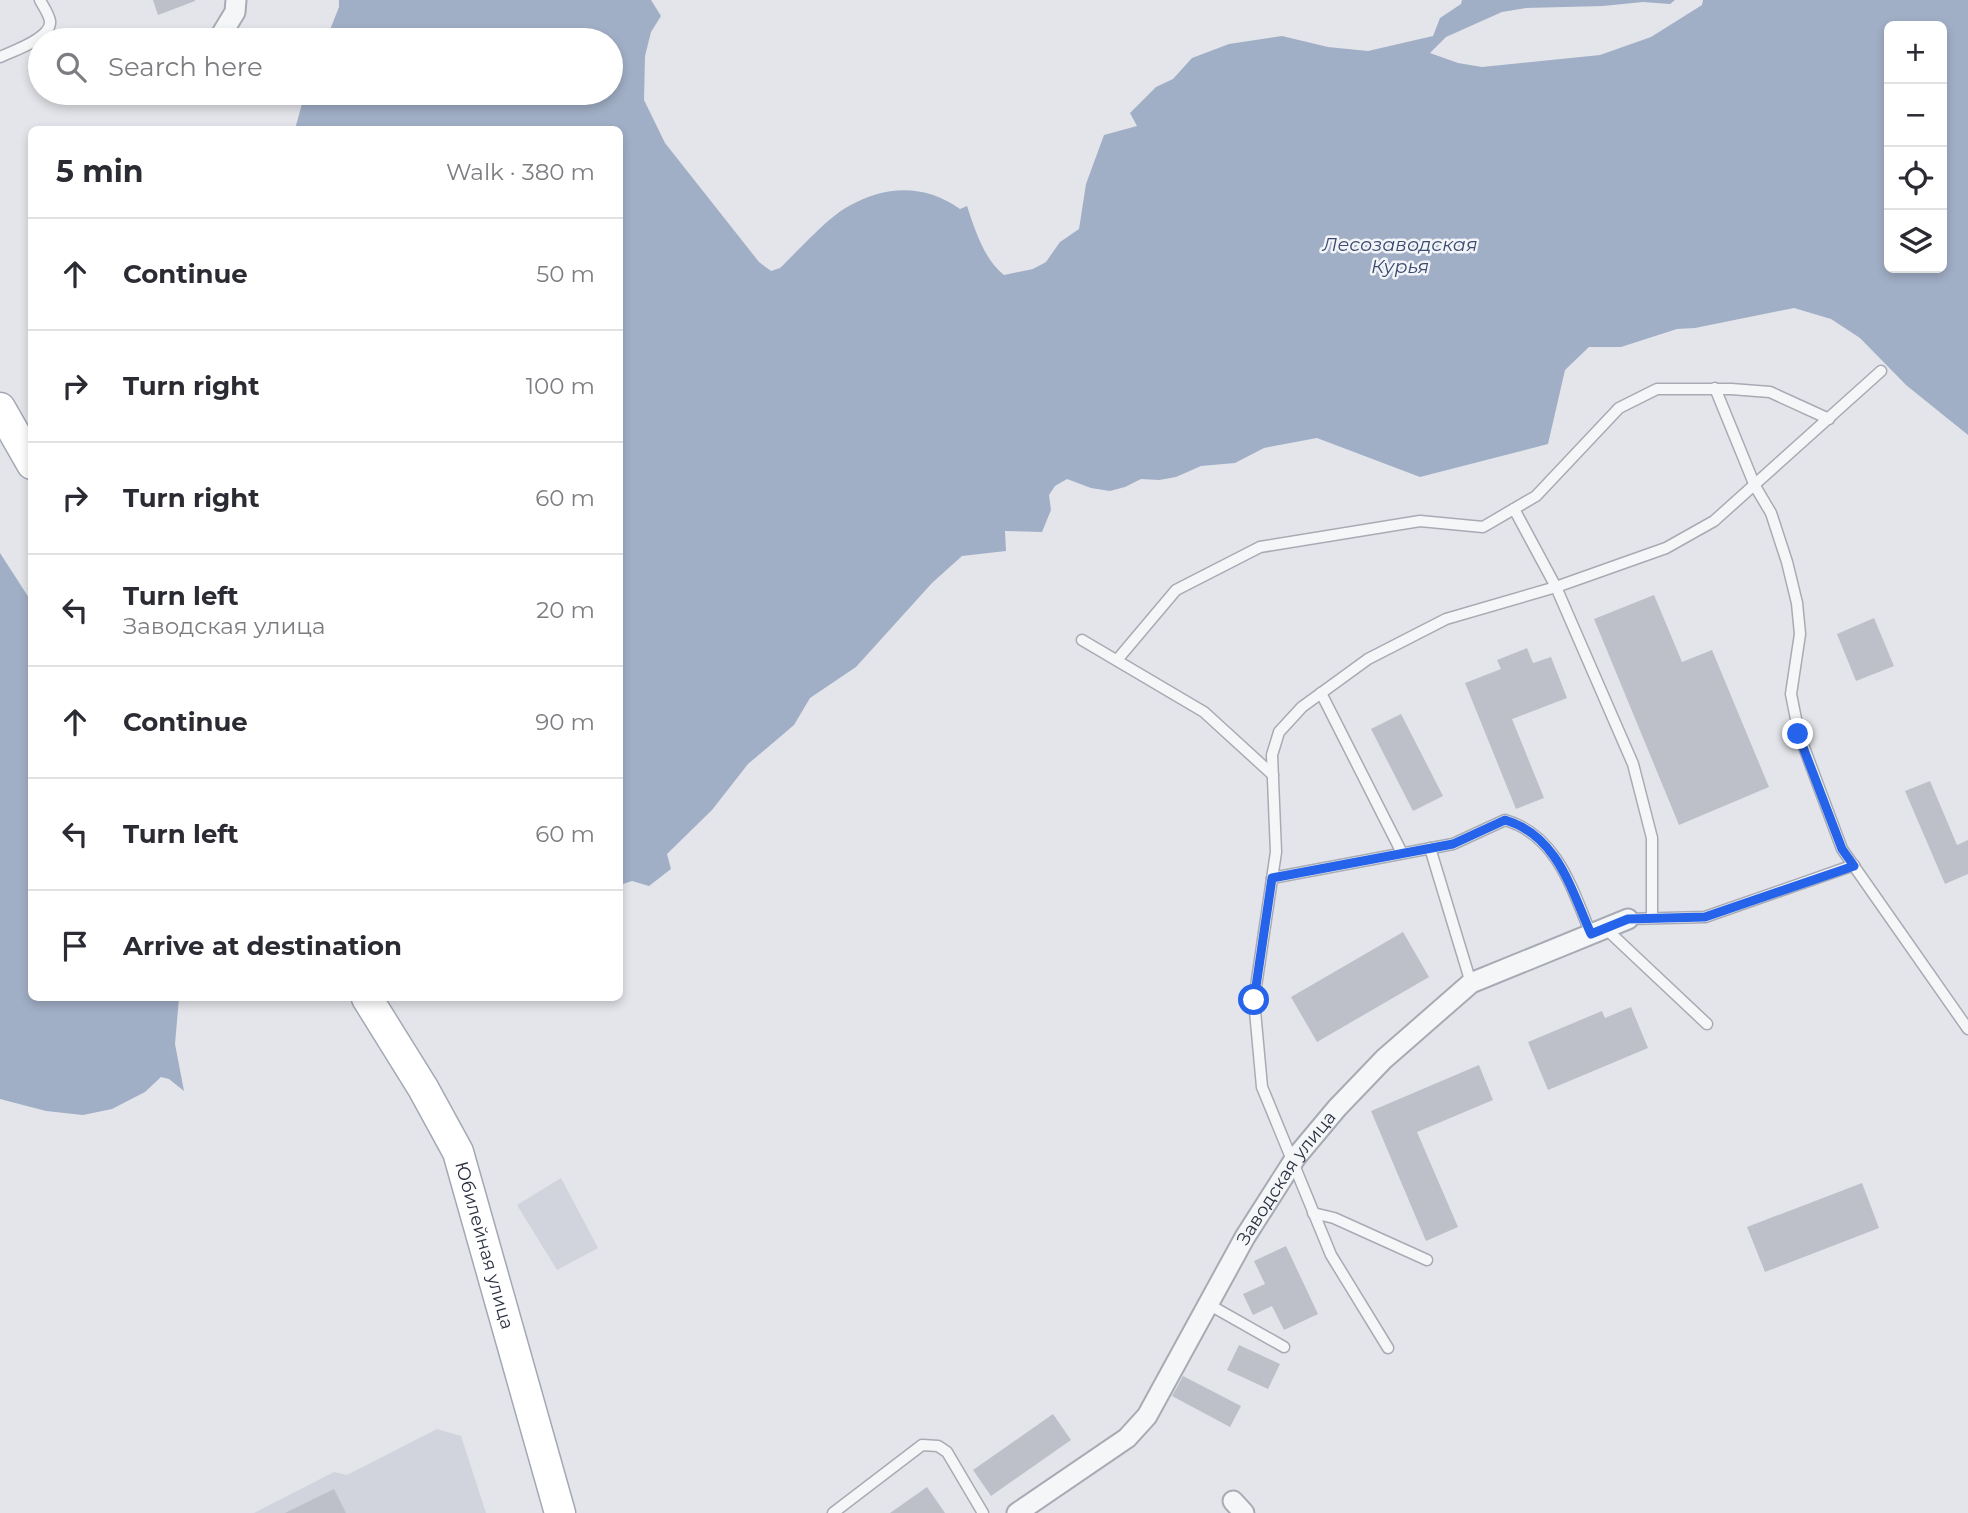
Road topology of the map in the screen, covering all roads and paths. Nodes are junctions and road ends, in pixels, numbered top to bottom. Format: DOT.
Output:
graph roads {
  1 [pos="40,0"];
  2 [pos="236,0"];
  3 [pos="48,28"];
  4 [pos="225,28"];
  5 [pos="28,43"];
  6 [pos="0,57"];
  7 [pos="1881,372"];
  8 [pos="1715,388"];
  9 [pos="0,408"];
  10 [pos="1829,419"];
  11 [pos="28,457"];
  12 [pos="1755,486"];
  13 [pos="1514,509"];
  14 [pos="1556,586"];
  15 [pos="1082,640"];
  16 [pos="1117,660"];
  17 [pos="1321,693"];
  18 [pos="1273,775"];
  19 [pos="1430,848"];
  20 [pos="1402,853"];
  21 [pos="1854,866"];
  22 [pos="1272,878"];
  23 [pos="1652,917"];
  24 [pos="1628,919"];
  25 [pos="1598,931"];
  26 [pos="1471,983"];
  27 [pos="369,1001"];
  28 [pos="1707,1024"];
  29 [pos="1968,1029"];
  30 [pos="1293,1162"];
  31 [pos="1313,1213"];
  32 [pos="1427,1260"];
  33 [pos="1208,1304"];
  34 [pos="1284,1347"];
  35 [pos="1388,1348"];
  36 [pos="560,1513"];
  37 [pos="833,1513"];
  38 [pos="983,1513"];
  39 [pos="1017,1513"];
  1 -- 3 [label="lane"];
  2 -- 4 [label="street"];
  5 -- 6 [label="lane"];
  7 -- 10 [label="lane"];
  8 -- 10 [label="lane"];
  8 -- 12 [label="lane"];
  8 -- 13 [label="lane"];
  9 -- 11 [label="main road"];
  10 -- 12 [label="lane"];
  12 -- 14 [label="lane"];
  12 -- 21 [label="lane"];
  13 -- 14 [label="lane"];
  13 -- 16 [label="lane"];
  14 -- 17 [label="lane"];
  14 -- 23 [label="lane"];
  15 -- 16 [label="lane"];
  16 -- 18 [label="lane"];
  17 -- 18 [label="lane"];
  17 -- 20 [label="lane"];
  18 -- 22 [label="lane"];
  19 -- 20 [label="lane"];
  19 -- 25 [label="lane"];
  19 -- 26 [label="lane"];
  20 -- 22 [label="lane"];
  21 -- 23 [label="lane"];
  21 -- 29 [label="lane"];
  22 -- 30 [label="lane"];
  23 -- 24 [label="lane"];
  24 -- 25 [label="street, Заводская улица"];
  25 -- 26 [label="street, Заводская улица"];
  25 -- 28 [label="lane"];
  26 -- 30 [label="street, Заводская улица"];
  27 -- 36 [label="main road, Юбилейная улица"];
  30 -- 31 [label="lane"];
  30 -- 33 [label="street, Заводская улица"];
  31 -- 32 [label="lane"];
  31 -- 35 [label="lane"];
  33 -- 34 [label="lane"];
  33 -- 39 [label="street, Заводская улица"];
  37 -- 38 [label="lane"];
}
